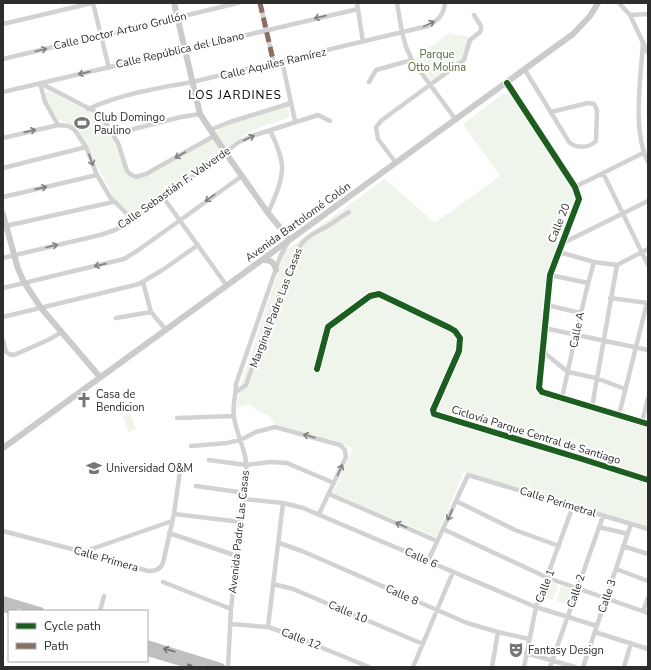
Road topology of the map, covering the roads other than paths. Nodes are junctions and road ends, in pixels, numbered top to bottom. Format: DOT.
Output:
graph roads {
  1 [pos="92,3"];
  2 [pos="174,3"];
  3 [pos="238,3"];
  4 [pos="260,3"];
  5 [pos="357,3"];
  6 [pos="397,3"];
  7 [pos="445,3"];
  8 [pos="619,3"];
  9 [pos="596,4"];
  10 [pos="358,9"];
  11 [pos="474,14"];
  12 [pos="648,14"];
  13 [pos="630,15"];
  14 [pos="178,18"];
  15 [pos="3,24"];
  16 [pos="266,30"];
  17 [pos="402,32"];
  18 [pos="101,35"];
  19 [pos="363,42"];
  20 [pos="643,42"];
  21 [pos="185,50"];
  22 [pos="648,53"];
  23 [pos="3,59"];
  24 [pos="412,60"];
  25 [pos="282,62"];
  26 [pos="274,64"];
  27 [pos="109,68"];
  28 [pos="525,70"];
  29 [pos="192,82"];
  30 [pos="369,82"];
  31 [pos="40,83"];
  32 [pos="507,83"];
  33 [pos="431,85"];
  34 [pos="3,92"];
  35 [pos="291,103"];
  36 [pos="88,109"];
  37 [pos="551,112"];
  38 [pos="200,114"];
  39 [pos="456,120"];
  40 [pos="330,121"];
  41 [pos="295,122"];
  42 [pos="58,125"];
  43 [pos="210,130"];
  44 [pos="270,130"];
  45 [pos="114,134"];
  46 [pos="214,136"];
  47 [pos="3,138"];
  48 [pos="86,147"];
  49 [pos="225,152"];
  50 [pos="644,153"];
  51 [pos="648,162"];
  52 [pos="396,163"];
  53 [pos="3,168"];
  54 [pos="603,173"];
  55 [pos="97,175"];
  56 [pos="242,176"];
  57 [pos="575,187"];
  58 [pos="3,197"];
  59 [pos="163,197"];
  60 [pos="648,201"];
  61 [pos="113,202"];
  62 [pos="348,212"];
  63 [pos="268,213"];
  64 [pos="624,213"];
  65 [pos="3,214"];
  66 [pos="133,220"];
  67 [pos="180,220"];
  68 [pos="6,226"];
  69 [pos="305,229"];
  70 [pos="314,233"];
  71 [pos="288,240"];
  72 [pos="563,243"];
  73 [pos="198,245"];
  74 [pos="648,249"];
  75 [pos="559,252"];
  76 [pos="642,252"];
  77 [pos="14,256"];
  78 [pos="3,258"];
  79 [pos="263,260"];
  80 [pos="594,262"];
  81 [pos="617,265"];
  82 [pos="648,265"];
  83 [pos="276,270"];
  84 [pos="550,275"];
  85 [pos="24,282"];
  86 [pos="143,282"];
  87 [pos="588,283"];
  88 [pos="227,286"];
  89 [pos="3,288"];
  90 [pos="610,298"];
  91 [pos="648,303"];
  92 [pos="264,304"];
  93 [pos="547,305"];
  94 [pos="41,308"];
  95 [pos="274,308"];
  96 [pos="151,312"];
  97 [pos="580,313"];
  98 [pos="3,317"];
  99 [pos="116,318"];
  100 [pos="544,328"];
  101 [pos="166,330"];
  102 [pos="62,332"];
  103 [pos="576,336"];
  104 [pos="3,340"];
  105 [pos="602,341"];
  106 [pos="636,348"];
  107 [pos="648,350"];
  108 [pos="542,351"];
  109 [pos="568,372"];
  110 [pos="100,378"];
  111 [pos="596,378"];
  112 [pos="625,389"];
  113 [pos="236,392"];
  114 [pos="562,398"];
  115 [pos="648,398"];
  116 [pos="592,407"];
  117 [pos="619,415"];
  118 [pos="234,416"];
  119 [pos="177,418"];
  120 [pos="642,422"];
  121 [pos="648,424"];
  122 [pos="240,440"];
  123 [pos="191,446"];
  124 [pos="3,448"];
  125 [pos="208,460"];
  126 [pos="246,465"];
  127 [pos="180,472"];
  128 [pos="334,483"];
  129 [pos="196,486"];
  130 [pos="245,493"];
  131 [pos="329,494"];
  132 [pos="244,499"];
  133 [pos="456,501"];
  134 [pos="283,503"];
  135 [pos="573,506"];
  136 [pos="174,514"];
  137 [pos="319,514"];
  138 [pos="603,516"];
  139 [pos="172,521"];
  140 [pos="241,522"];
  141 [pos="631,524"];
  142 [pos="599,527"];
  143 [pos="443,529"];
  144 [pos="648,529"];
  145 [pos="3,531"];
  146 [pos="169,534"];
  147 [pos="628,534"];
  148 [pos="437,541"];
  149 [pos="279,543"];
  150 [pos="559,546"];
  151 [pos="623,546"];
  152 [pos="83,552"];
  153 [pos="648,554"];
  154 [pos="237,556"];
  155 [pos="428,561"];
  156 [pos="616,569"];
  157 [pos="453,572"];
  158 [pos="548,578"];
  159 [pos="648,581"];
  160 [pos="163,582"];
  161 [pos="273,584"];
  162 [pos="577,589"];
  163 [pos="104,596"];
  164 [pos="606,598"];
  165 [pos="648,598"];
  166 [pos="3,600"];
  167 [pos="536,607"];
  168 [pos="230,609"];
  169 [pos="37,610"];
  170 [pos="100,610"];
  171 [pos="437,610"];
  172 [pos="646,612"];
  173 [pos="568,616"];
  174 [pos="230,624"];
  175 [pos="597,626"];
  176 [pos="268,627"];
  177 [pos="498,632"];
  178 [pos="595,632"];
  179 [pos="529,639"];
  180 [pos="632,643"];
  181 [pos="148,644"];
  182 [pos="423,644"];
  183 [pos="648,649"];
  184 [pos="148,652"];
  185 [pos="526,653"];
  186 [pos="552,660"];
  187 [pos="189,666"];
  188 [pos="198,667"];
  189 [pos="221,667"];
  190 [pos="228,667"];
  191 [pos="369,667"];
  192 [pos="413,667"];
  193 [pos="492,667"];
  194 [pos="524,667"];
  195 [pos="550,667"];
  196 [pos="575,667"];
  197 [pos="583,667"];
  198 [pos="624,667"];
  1 -- 15 [label="street"];
  1 -- 18 [label="street"];
  2 -- 14 [label="main road"];
  3 -- 14 [label="street, Calle Doctor Arturo Grullón"];
  4 -- 16 [label="street"];
  5 -- 10 [label="street"];
  6 -- 17 [label="street"];
  17 -- 7 [label="street, Calle Aquiles Ramírez, one-way"];
  8 -- 13 [label="street"];
  9 -- 28 [label="main road, Avenida Bartolomé Colón"];
  10 -- 16 [label="street, Calle República del Líbano, one-way"];
  10 -- 19 [label="street"];
  11 -- 33 [label="street"];
  12 -- 13 [label="street"];
  13 -- 20 [label="street"];
  14 -- 18 [label="street, Calle Doctor Arturo Grullón"];
  14 -- 21 [label="main road"];
  16 -- 21 [label="street, Calle República del Líbano"];
  16 -- 26 [label="street"];
  17 -- 19 [label="street, Calle Aquiles Ramírez"];
  17 -- 24 [label="street"];
  23 -- 18 [label="street, Calle Doctor Arturo Grullón, one-way"];
  18 -- 27 [label="street"];
  19 -- 25 [label="street, Calle Aquiles Ramírez"];
  20 -- 22 [label="street"];
  20 -- 50 [label="street"];
  21 -- 27 [label="street, Calle República del Líbano"];
  21 -- 29 [label="main road"];
  24 -- 30 [label="street"];
  24 -- 33 [label="street"];
  25 -- 26 [label="street, Calle Aquiles Ramírez"];
  25 -- 35 [label="street"];
  26 -- 29 [label="street, Calle Aquiles Ramírez"];
  27 -- 31 [label="street, Calle República del Líbano, one-way"];
  28 -- 32 [label="main road, Avenida Bartolomé Colón"];
  28 -- 37 [label="street"];
  29 -- 36 [label="street, Calle Aquiles Ramírez"];
  29 -- 38 [label="main road"];
  31 -- 34 [label="street, Calle República del Líbano"];
  31 -- 36 [label="street"];
  31 -- 42 [label="street"];
  32 -- 39 [label="main road, Avenida Bartolomé Colón"];
  32 -- 57 [label="street, Calle 20"];
  33 -- 39 [label="street"];
  33 -- 52 [label="street"];
  35 -- 41 [label="street"];
  35 -- 43 [label="street"];
  36 -- 45 [label="street"];
  37 -- 37 [label="street"];
  38 -- 43 [label="main road"];
  38 -- 45 [label="street"];
  39 -- 52 [label="main road, Avenida Bartolomé Colón"];
  40 -- 41 [label="street, Calle Sebastián F. Valverde"];
  41 -- 44 [label="street, Calle Sebastián F. Valverde"];
  47 -- 42 [label="street, one-way"];
  42 -- 48 [label="street"];
  43 -- 46 [label="main road"];
  49 -- 44 [label="street, Calle Sebastián F. Valverde, one-way"];
  44 -- 63 [label="street"];
  46 -- 45 [label="street, one-way"];
  46 -- 49 [label="main road"];
  48 -- 53 [label="street"];
  48 -- 55 [label="street, one-way"];
  49 -- 56 [label="main road"];
  49 -- 59 [label="street, Calle Sebastián F. Valverde"];
  50 -- 51 [label="street"];
  50 -- 54 [label="street"];
  52 -- 69 [label="main road, Avenida Bartolomé Colón"];
  54 -- 57 [label="street"];
  54 -- 64 [label="street"];
  58 -- 55 [label="street, one-way"];
  55 -- 61 [label="street"];
  56 -- 63 [label="main road"];
  56 -- 67 [label="street, one-way"];
  57 -- 72 [label="street, Calle 20"];
  59 -- 66 [label="street, Calle Sebastián F. Valverde"];
  59 -- 67 [label="street"];
  60 -- 64 [label="street"];
  61 -- 66 [label="street"];
  61 -- 68 [label="street"];
  62 -- 70 [label="street, Marginal Padre Las Casas"];
  63 -- 71 [label="main road"];
  64 -- 72 [label="street"];
  64 -- 76 [label="street"];
  65 -- 68 [label="main road"];
  77 -- 66 [label="street, Calle Sebastián F. Valverde, one-way"];
  67 -- 73 [label="street"];
  67 -- 85 [label="street, one-way"];
  68 -- 77 [label="main road"];
  69 -- 70 [label="street"];
  69 -- 71 [label="main road, Avenida Bartolomé Colón"];
  70 -- 95 [label="street, Marginal Padre Las Casas"];
  71 -- 79 [label="main road, Avenida Bartolomé Colón"];
  71 -- 83 [label="street, Avenida Padre Las Casas"];
  72 -- 75 [label="street, Calle 20"];
  73 -- 86 [label="street"];
  73 -- 88 [label="street"];
  74 -- 76 [label="street"];
  75 -- 80 [label="street"];
  75 -- 84 [label="street, Calle 20"];
  76 -- 81 [label="street"];
  76 -- 82 [label="street"];
  77 -- 78 [label="street, Calle Sebastián F. Valverde"];
  77 -- 85 [label="main road"];
  79 -- 83 [label="main road"];
  79 -- 88 [label="main road, Avenida Bartolomé Colón"];
  80 -- 81 [label="street"];
  80 -- 87 [label="street, Calle A"];
  81 -- 90 [label="street"];
  83 -- 92 [label="street, Avenida Padre Las Casas"];
  84 -- 87 [label="street"];
  84 -- 93 [label="street, Calle 20"];
  85 -- 89 [label="street"];
  85 -- 94 [label="main road"];
  86 -- 94 [label="street"];
  86 -- 96 [label="street"];
  87 -- 97 [label="street, Calle A"];
  88 -- 101 [label="main road, Avenida Bartolomé Colón"];
  90 -- 91 [label="street"];
  90 -- 105 [label="street"];
  91 -- 106 [label="street"];
  92 -- 95 [label="street"];
  92 -- 113 [label="street, Avenida Padre Las Casas"];
  93 -- 97 [label="street"];
  93 -- 100 [label="street, Calle 20"];
  94 -- 98 [label="street"];
  94 -- 102 [label="main road"];
  95 -- 113 [label="street, Marginal Padre Las Casas"];
  96 -- 99 [label="street"];
  96 -- 101 [label="street"];
  97 -- 103 [label="street, Calle A"];
  100 -- 103 [label="street"];
  100 -- 108 [label="street, Calle 20"];
  101 -- 110 [label="main road, Avenida Bartolomé Colón"];
  102 -- 104 [label="street"];
  102 -- 110 [label="main road"];
  103 -- 105 [label="street"];
  103 -- 109 [label="street, Calle A"];
  105 -- 106 [label="street"];
  105 -- 111 [label="street"];
  106 -- 107 [label="street"];
  106 -- 112 [label="street"];
  108 -- 109 [label="street"];
  108 -- 114 [label="street, Calle 20"];
  109 -- 111 [label="street"];
  109 -- 114 [label="street, Calle A"];
  110 -- 124 [label="main road, Avenida Bartolomé Colón"];
  111 -- 112 [label="street"];
  111 -- 116 [label="street"];
  112 -- 117 [label="street"];
  113 -- 118 [label="street, Avenida Padre Las Casas"];
  114 -- 116 [label="street"];
  115 -- 120 [label="street"];
  116 -- 117 [label="street"];
  117 -- 120 [label="street"];
  118 -- 119 [label="street"];
  118 -- 122 [label="street, Avenida Padre Las Casas"];
  120 -- 121 [label="street"];
  122 -- 123 [label="street"];
  122 -- 126 [label="street, Avenida Padre Las Casas"];
  128 -- 122 [label="street, one-way"];
  125 -- 126 [label="street"];
  126 -- 128 [label="street"];
  126 -- 130 [label="street, Avenida Padre Las Casas"];
  127 -- 136 [label="street, Calle Primera"];
  128 -- 131 [label="street"];
  129 -- 130 [label="street"];
  130 -- 132 [label="street, Avenida Padre Las Casas"];
  131 -- 137 [label="street"];
  148 -- 131 [label="street, one-way"];
  132 -- 134 [label="street, Calle 6"];
  132 -- 140 [label="street, Avenida Padre Las Casas"];
  133 -- 135 [label="street, Calle Perimetral"];
  133 -- 143 [label="street, one-way"];
  133 -- 150 [label="street"];
  134 -- 137 [label="street, Calle 6"];
  134 -- 149 [label="street"];
  135 -- 138 [label="street, Calle Perimetral"];
  135 -- 150 [label="street, Calle 1"];
  136 -- 139 [label="street, Calle Primera"];
  136 -- 140 [label="street"];
  137 -- 155 [label="street, Calle 6"];
  138 -- 141 [label="street, Calle Perimetral"];
  138 -- 142 [label="street, Calle 2"];
  139 -- 146 [label="street, Calle Primera"];
  139 -- 152 [label="street"];
  140 -- 154 [label="street, Avenida Padre Las Casas"];
  141 -- 144 [label="street, Calle Perimetral"];
  141 -- 147 [label="street, Calle 3"];
  142 -- 147 [label="street"];
  142 -- 162 [label="street, Calle 2"];
  143 -- 148 [label="street"];
  143 -- 158 [label="street"];
  145 -- 152 [label="street, Calle Primera"];
  146 -- 152 [label="street, Calle Primera"];
  146 -- 154 [label="street"];
  147 -- 151 [label="street, Calle 3"];
  148 -- 155 [label="street"];
  149 -- 161 [label="street"];
  149 -- 171 [label="street, Calle 8"];
  150 -- 158 [label="street, Calle 1"];
  151 -- 153 [label="street"];
  151 -- 156 [label="street, Calle 3"];
  154 -- 168 [label="street, Avenida Padre Las Casas"];
  155 -- 157 [label="street, Calle 6"];
  156 -- 159 [label="street"];
  156 -- 164 [label="street, Calle 3"];
  157 -- 167 [label="street, Calle 6"];
  157 -- 171 [label="street"];
  158 -- 162 [label="street"];
  158 -- 167 [label="street, Calle 1"];
  160 -- 168 [label="street"];
  161 -- 176 [label="street"];
  161 -- 182 [label="street, Calle 10"];
  162 -- 164 [label="street"];
  162 -- 173 [label="street, Calle 2"];
  163 -- 170 [label="street"];
  164 -- 172 [label="street"];
  164 -- 175 [label="street, Calle 3"];
  165 -- 172 [label="street"];
  166 -- 169 [label="highway"];
  167 -- 173 [label="street, Calle 6"];
  167 -- 179 [label="street, Calle 1"];
  168 -- 174 [label="street, Avenida Padre Las Casas"];
  171 -- 177 [label="street, Calle 8"];
  171 -- 182 [label="street"];
  173 -- 175 [label="street, Calle 6"];
  173 -- 186 [label="street, Calle 2"];
  174 -- 176 [label="street, Calle 12"];
  174 -- 190 [label="street, Avenida Padre Las Casas"];
  175 -- 178 [label="street, Calle 3"];
  176 -- 191 [label="street, Calle 12"];
  177 -- 179 [label="street, Calle 8"];
  177 -- 193 [label="street"];
  178 -- 180 [label="street"];
  178 -- 197 [label="street, Calle 3"];
  179 -- 185 [label="street, Calle 1"];
  180 -- 183 [label="street"];
  180 -- 198 [label="street"];
  189 -- 181 [label="highway, one-way"];
  182 -- 192 [label="street"];
  184 -- 187 [label="highway"];
  185 -- 186 [label="street"];
  185 -- 194 [label="street, Calle 1"];
  186 -- 195 [label="street, Calle 2"];
  186 -- 196 [label="street"];
  187 -- 188 [label="highway"];
}
